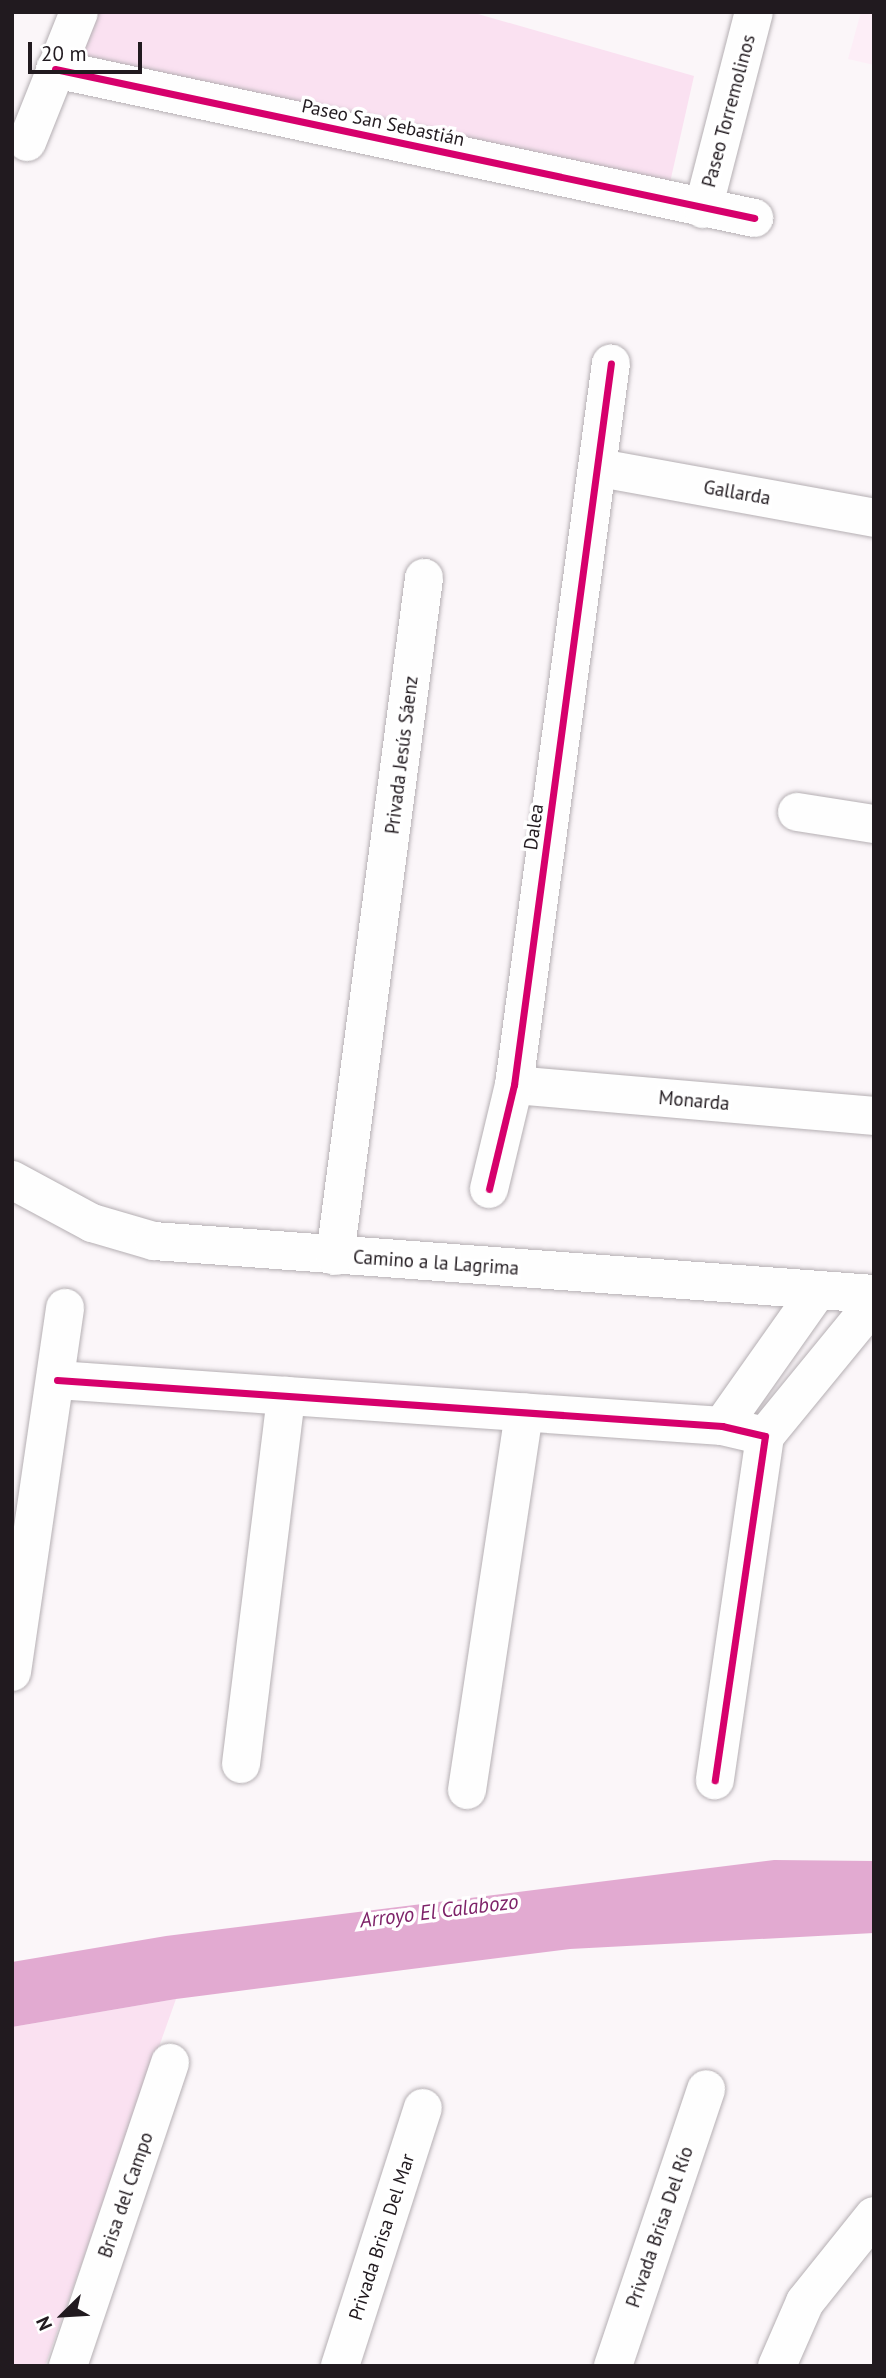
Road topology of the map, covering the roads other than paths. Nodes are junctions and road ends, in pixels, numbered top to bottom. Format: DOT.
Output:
graph roads {
  1 [pos="79,12"];
  2 [pos="754,12"];
  3 [pos="55,69"];
  4 [pos="27,142"];
  5 [pos="703,209"];
  6 [pos="754,218"];
  7 [pos="611,363"];
  8 [pos="600,468"];
  9 [pos="874,518"];
  10 [pos="424,578"];
  11 [pos="797,812"];
  12 [pos="874,824"];
  13 [pos="514,1085"];
  14 [pos="874,1116"];
  15 [pos="12,1180"];
  16 [pos="489,1189"];
  17 [pos="335,1256"];
  18 [pos="818,1290"];
  19 [pos="874,1294"];
  20 [pos="874,1303"];
  21 [pos="65,1308"];
  22 [pos="57,1380"];
  23 [pos="286,1396"];
  24 [pos="524,1412"];
  25 [pos="722,1426"];
  26 [pos="765,1436"];
  27 [pos="12,1672"];
  28 [pos="241,1764"];
  29 [pos="715,1780"];
  30 [pos="467,1790"];
  31 [pos="170,2063"];
  32 [pos="706,2089"];
  33 [pos="423,2108"];
  34 [pos="874,2216"];
  35 [pos="68,2366"];
  36 [pos="340,2366"];
  37 [pos="614,2366"];
  38 [pos="777,2366"];
  1 -- 3 [label="street"];
  2 -- 5 [label="street, Paseo Torremolinos"];
  3 -- 4 [label="street"];
  3 -- 5 [label="street, Paseo San Sebastián"];
  5 -- 6 [label="street, Paseo San Sebastián"];
  7 -- 8 [label="street, Dalea"];
  8 -- 9 [label="street, Gallarda"];
  8 -- 13 [label="street, Dalea"];
  10 -- 17 [label="street, Privada Jesús Sáenz"];
  11 -- 12 [label="street"];
  13 -- 14 [label="street, Monarda"];
  13 -- 16 [label="street, Dalea"];
  15 -- 17 [label="street, Camino a la Lagrima"];
  17 -- 18 [label="street, Camino a la Lagrima"];
  18 -- 19 [label="street, Camino a la Lagrima"];
  18 -- 25 [label="street"];
  20 -- 26 [label="street"];
  21 -- 22 [label="street"];
  22 -- 23 [label="street"];
  22 -- 27 [label="street"];
  23 -- 24 [label="street"];
  23 -- 28 [label="street"];
  24 -- 25 [label="street"];
  24 -- 30 [label="street"];
  25 -- 26 [label="street"];
  26 -- 29 [label="street"];
  31 -- 35 [label="street, Brisa del Campo"];
  32 -- 37 [label="street, Privada Brisa Del Río"];
  33 -- 36 [label="street, Privada Brisa Del Mar"];
  34 -- 38 [label="street"];
}
